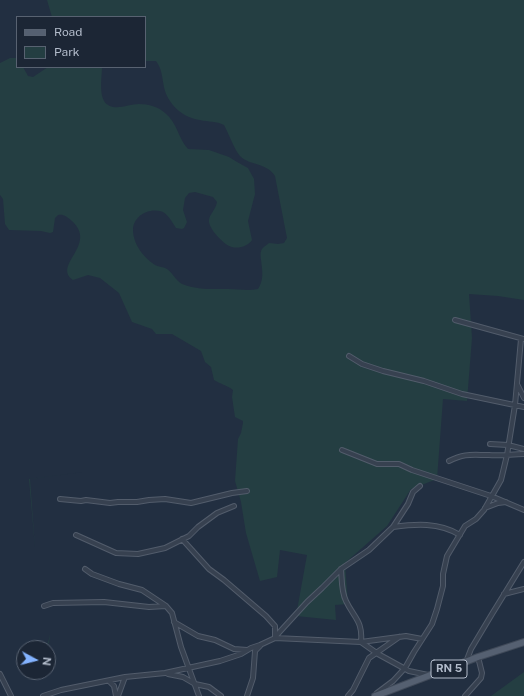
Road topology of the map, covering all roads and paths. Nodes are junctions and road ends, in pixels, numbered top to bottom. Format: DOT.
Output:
graph roads {
  1 [pos="455,320"];
  2 [pos="522,339"];
  3 [pos="349,356"];
  4 [pos="516,384"];
  5 [pos="524,398"];
  6 [pos="515,405"];
  7 [pos="524,407"];
  8 [pos="490,444"];
  9 [pos="508,445"];
  10 [pos="524,449"];
  11 [pos="342,450"];
  12 [pos="524,454"];
  13 [pos="507,455"];
  14 [pos="449,461"];
  15 [pos="420,486"];
  16 [pos="247,491"];
  17 [pos="491,496"];
  18 [pos="60,499"];
  19 [pos="506,502"];
  20 [pos="234,506"];
  21 [pos="485,508"];
  22 [pos="524,510"];
  23 [pos="393,527"];
  24 [pos="76,535"];
  25 [pos="460,535"];
  26 [pos="182,540"];
  27 [pos="524,562"];
  28 [pos="85,569"];
  29 [pos="341,569"];
  30 [pos="524,589"];
  31 [pos="504,594"];
  32 [pos="44,606"];
  33 [pos="166,606"];
  34 [pos="174,622"];
  35 [pos="400,637"];
  36 [pos="275,638"];
  37 [pos="422,639"];
  38 [pos="361,642"];
  39 [pos="524,642"];
  40 [pos="260,646"];
  41 [pos="247,650"];
  42 [pos="376,653"];
  43 [pos="478,657"];
  44 [pos="466,662"];
  45 [pos="189,668"];
  46 [pos="405,668"];
  47 [pos="165,673"];
  48 [pos="0,674"];
  49 [pos="125,676"];
  50 [pos="429,676"];
  51 [pos="109,681"];
  52 [pos="195,684"];
  53 [pos="11,696"];
  54 [pos="43,696"];
  55 [pos="117,696"];
  56 [pos="199,696"];
  57 [pos="221,696"];
  58 [pos="247,696"];
  59 [pos="348,696"];
  60 [pos="374,696"];
  61 [pos="465,696"];
  1 -- 2 [label="street"];
  2 -- 4 [label="street"];
  3 -- 6 [label="street"];
  4 -- 5 [label="street"];
  4 -- 6 [label="street"];
  6 -- 7 [label="street"];
  6 -- 9 [label="street"];
  8 -- 9 [label="street"];
  9 -- 10 [label="street"];
  9 -- 13 [label="street"];
  11 -- 17 [label="street"];
  12 -- 13 [label="street"];
  13 -- 14 [label="street"];
  13 -- 17 [label="street"];
  15 -- 23 [label="street"];
  16 -- 18 [label="street"];
  17 -- 19 [label="street"];
  17 -- 21 [label="street"];
  19 -- 21 [label="street"];
  19 -- 22 [label="street"];
  20 -- 26 [label="street"];
  21 -- 25 [label="street"];
  23 -- 25 [label="street"];
  23 -- 29 [label="street"];
  24 -- 26 [label="street"];
  25 -- 37 [label="street"];
  26 -- 36 [label="street"];
  27 -- 31 [label="street"];
  28 -- 33 [label="street"];
  29 -- 36 [label="street"];
  29 -- 38 [label="street"];
  30 -- 31 [label="street"];
  31 -- 44 [label="street"];
  32 -- 33 [label="street"];
  33 -- 34 [label="street"];
  34 -- 41 [label="street"];
  34 -- 45 [label="street"];
  35 -- 37 [label="street"];
  35 -- 38 [label="street"];
  35 -- 42 [label="street"];
  36 -- 38 [label="street"];
  36 -- 40 [label="street"];
  37 -- 46 [label="street"];
  38 -- 42 [label="street"];
  39 -- 43 [label="main road, RN 5"];
  40 -- 41 [label="street"];
  40 -- 58 [label="street"];
  41 -- 45 [label="street"];
  42 -- 46 [label="street"];
  42 -- 59 [label="street"];
  43 -- 44 [label="main road, RN 5"];
  43 -- 61 [label="street"];
  44 -- 50 [label="main road, RN 5"];
  45 -- 47 [label="street"];
  45 -- 52 [label="street"];
  46 -- 50 [label="street"];
  46 -- 60 [label="street"];
  47 -- 49 [label="street"];
  47 -- 52 [label="street"];
  48 -- 53 [label="street"];
  49 -- 51 [label="street"];
  49 -- 55 [label="street"];
  50 -- 60 [label="main road, RN 5"];
  51 -- 54 [label="street"];
  51 -- 55 [label="street"];
  52 -- 56 [label="street"];
  52 -- 57 [label="street"];
}
